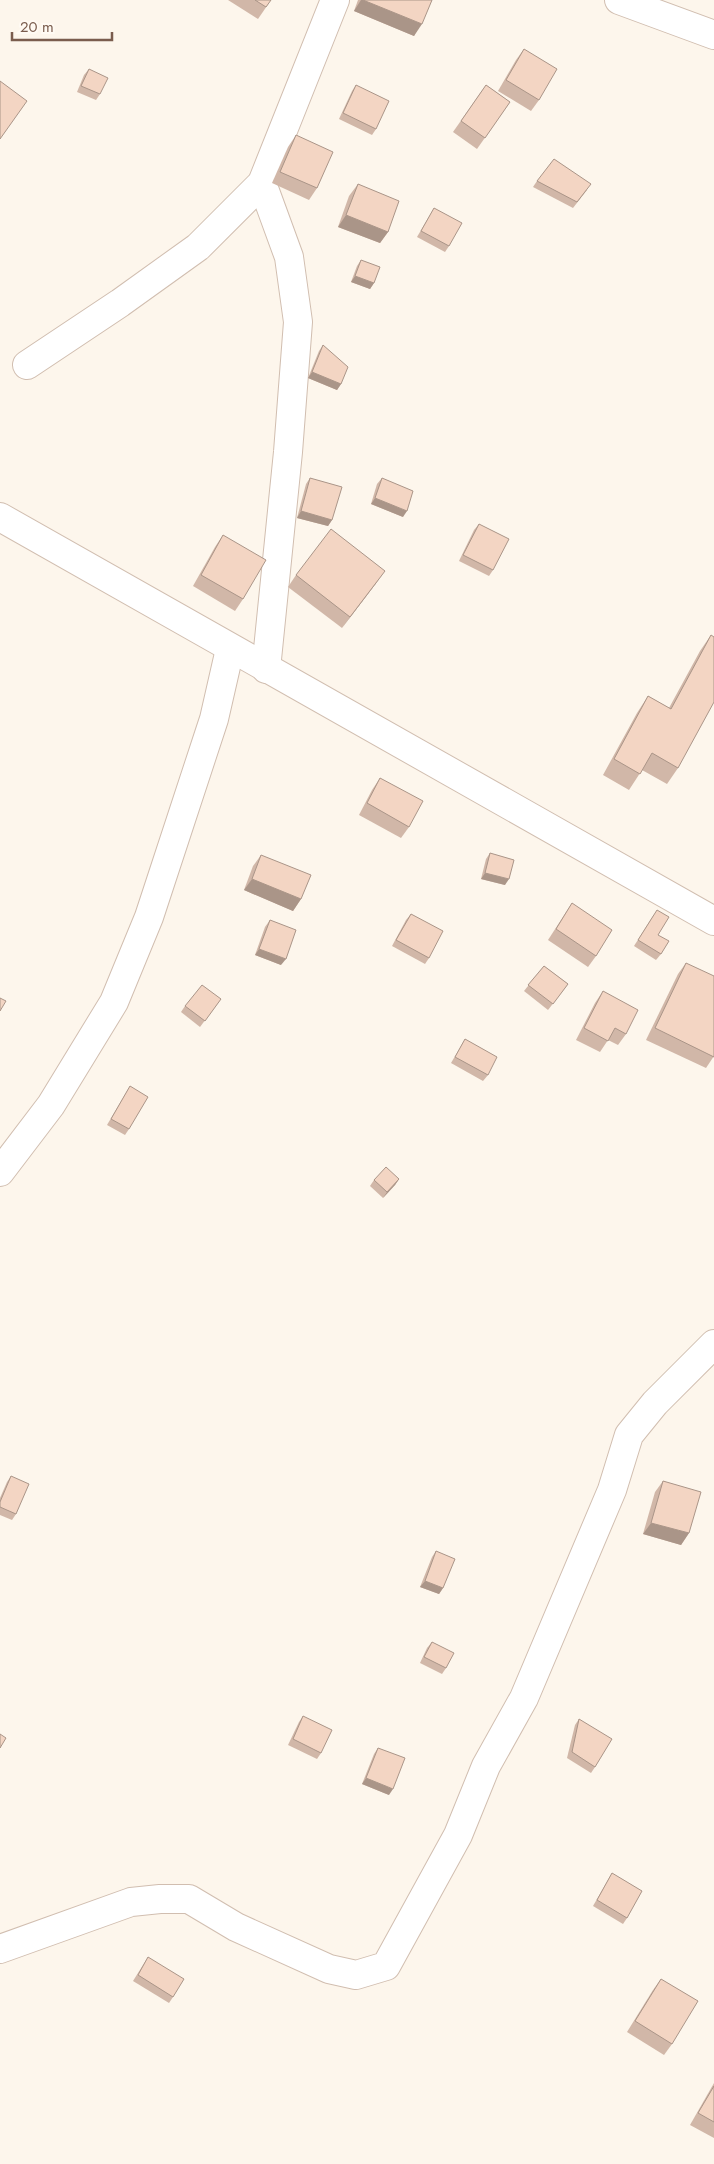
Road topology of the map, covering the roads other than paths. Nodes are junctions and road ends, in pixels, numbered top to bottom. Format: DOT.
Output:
graph roads {
  1 [pos="335,0"];
  2 [pos="619,0"];
  3 [pos="714,35"];
  4 [pos="262,183"];
  5 [pos="27,365"];
  6 [pos="0,517"];
  7 [pos="230,649"];
  8 [pos="266,669"];
  9 [pos="714,921"];
  10 [pos="0,1172"];
  11 [pos="714,1344"];
  12 [pos="0,1949"];
  1 -- 4 [label="street"];
  2 -- 3 [label="street"];
  4 -- 5 [label="street"];
  4 -- 8 [label="street"];
  6 -- 7 [label="street"];
  7 -- 8 [label="street"];
  7 -- 10 [label="street"];
  8 -- 9 [label="street"];
  11 -- 12 [label="street"];
}
